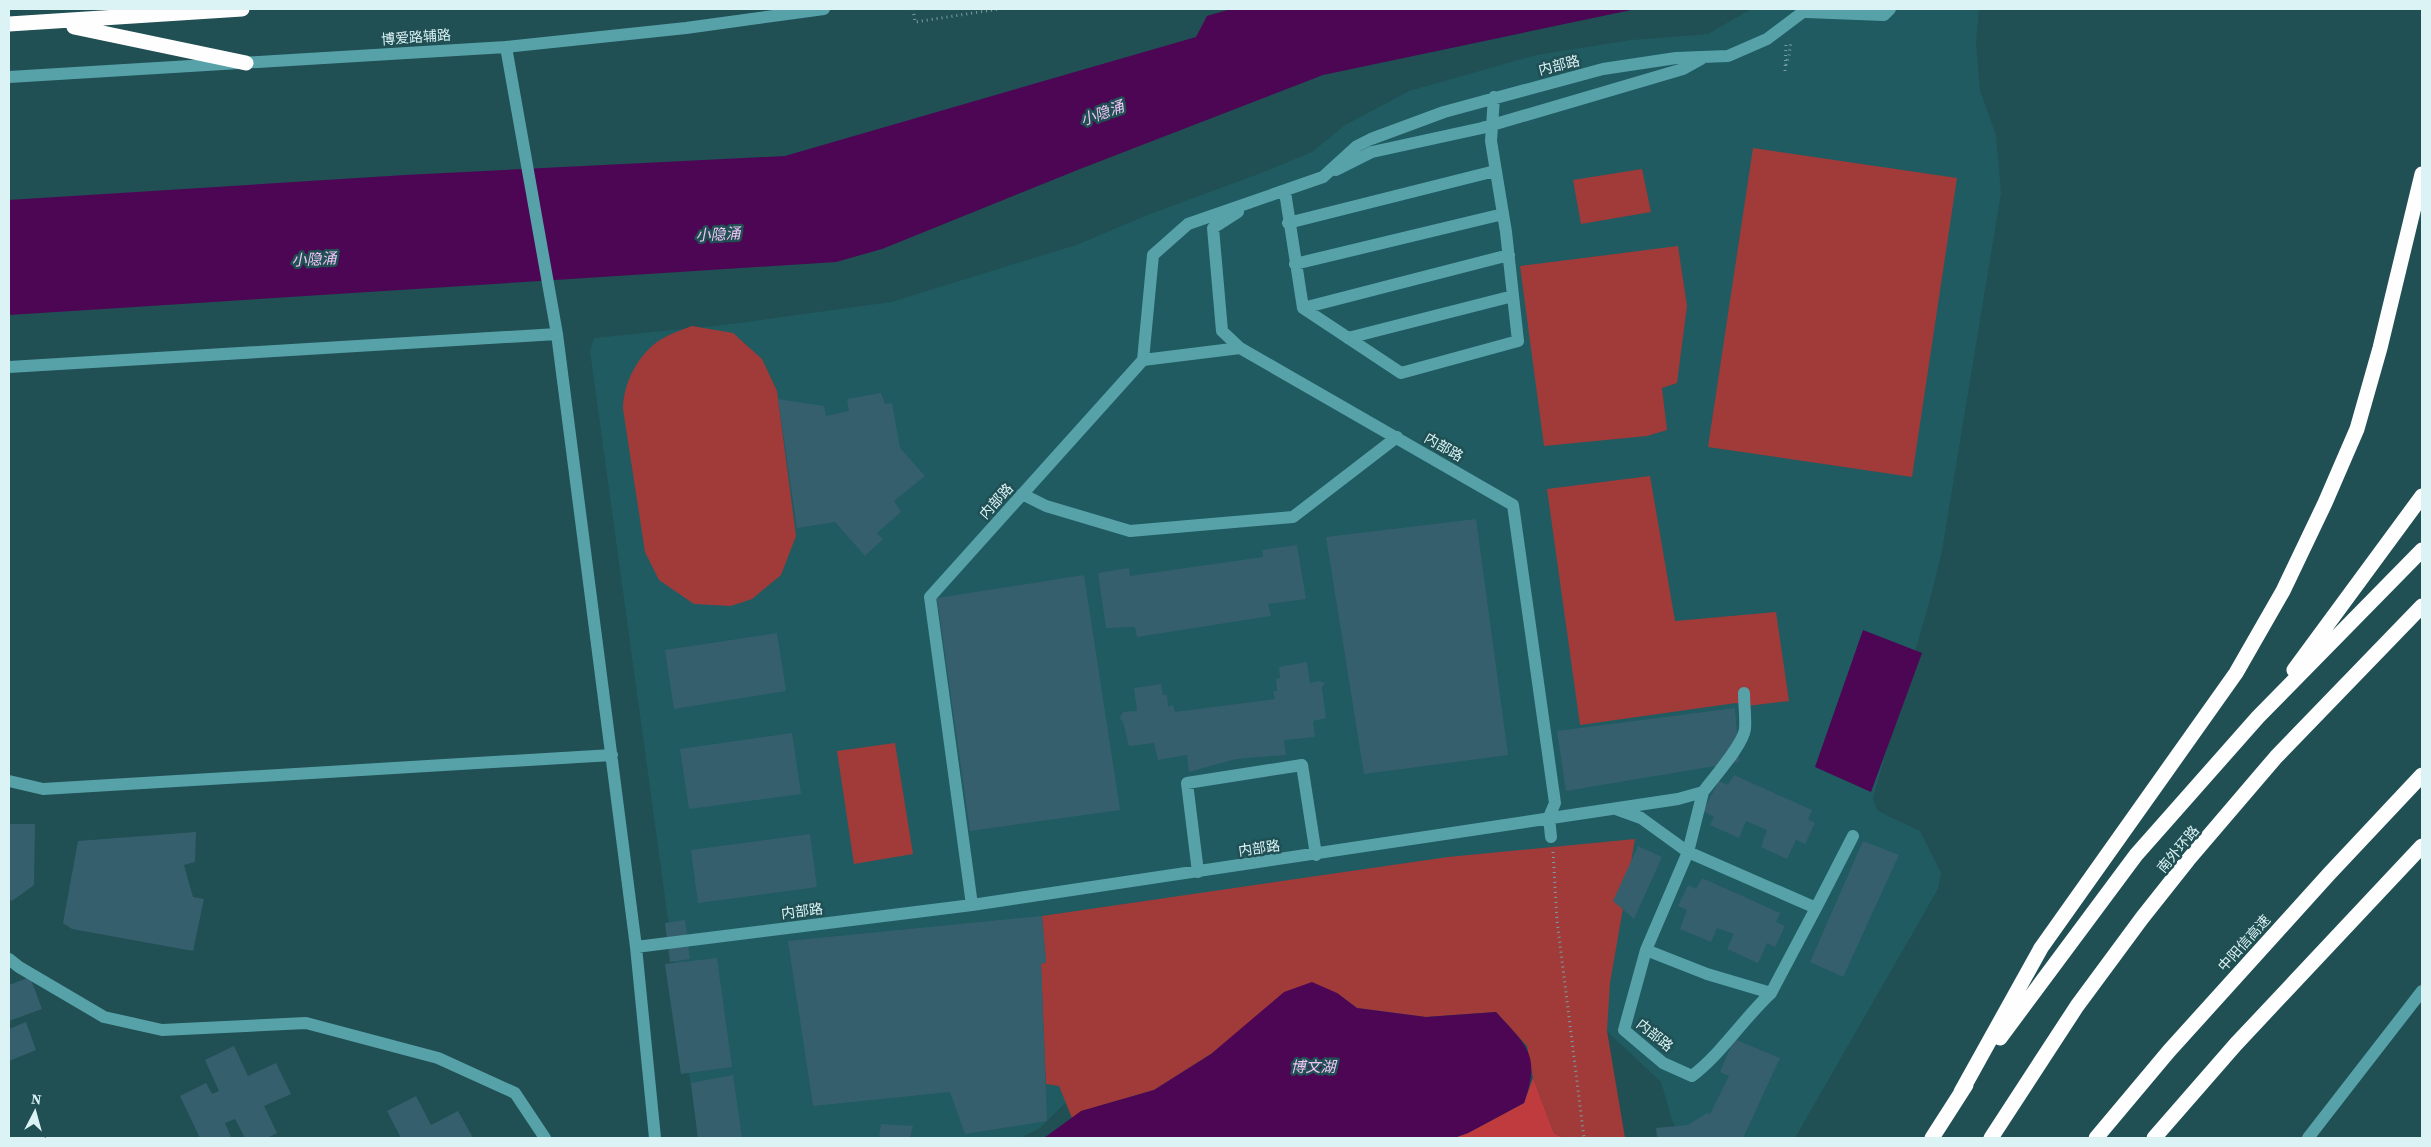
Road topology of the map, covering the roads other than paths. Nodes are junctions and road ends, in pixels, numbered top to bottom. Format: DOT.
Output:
graph roads {
  1 [pos="242,9"];
  2 [pos="824,9"];
  3 [pos="1890,9"];
  4 [pos="1807,10"];
  5 [pos="55,23"];
  6 [pos="9,24"];
  7 [pos="506,46"];
  8 [pos="1703,58"];
  9 [pos="246,63"];
  10 [pos="9,77"];
  11 [pos="1494,97"];
  12 [pos="1492,126"];
  13 [pos="1495,171"];
  14 [pos="2422,174"];
  15 [pos="1323,177"];
  16 [pos="1285,192"];
  17 [pos="1255,201"];
  18 [pos="1503,214"];
  19 [pos="1288,223"];
  20 [pos="1509,255"];
  21 [pos="1296,264"];
  22 [pos="1513,296"];
  23 [pos="1303,308"];
  24 [pos="557,334"];
  25 [pos="1348,338"];
  26 [pos="1240,348"];
  27 [pos="1143,360"];
  28 [pos="9,367"];
  29 [pos="1397,437"];
  30 [pos="1022,494"];
  31 [pos="2422,496"];
  32 [pos="2422,550"];
  33 [pos="2422,606"];
  34 [pos="1744,694"];
  35 [pos="2258,717"];
  36 [pos="612,755"];
  37 [pos="2422,775"];
  38 [pos="9,781"];
  39 [pos="1703,792"];
  40 [pos="1612,808"];
  41 [pos="1549,817"];
  42 [pos="1853,836"];
  43 [pos="1551,837"];
  44 [pos="2422,846"];
  45 [pos="1688,852"];
  46 [pos="1316,855"];
  47 [pos="1198,872"];
  48 [pos="972,905"];
  49 [pos="1816,908"];
  50 [pos="636,946"];
  51 [pos="1646,950"];
  52 [pos="9,959"];
  53 [pos="2422,991"];
  54 [pos="1771,992"];
  55 [pos="1961,1092"];
  56 [pos="544,1138"];
  57 [pos="654,1138"];
  58 [pos="1932,1138"];
  59 [pos="1991,1138"];
  60 [pos="2096,1138"];
  61 [pos="2154,1138"];
  62 [pos="2308,1138"];
  1 -- 5 [label="highway"];
  2 -- 7 [label="street, 博爱路辅路"];
  3 -- 4 [label="street"];
  4 -- 8 [label="street, 内部路"];
  5 -- 6 [label="highway"];
  5 -- 9 [label="highway"];
  7 -- 9 [label="street, 博爱路辅路"];
  7 -- 24 [label="street"];
  8 -- 11 [label="street, 内部路"];
  8 -- 12 [label="street, 内部路"];
  9 -- 10 [label="street, 博爱路辅路"];
  11 -- 12 [label="street"];
  11 -- 15 [label="street, 内部路"];
  12 -- 13 [label="street"];
  12 -- 15 [label="street, 内部路"];
  13 -- 18 [label="street"];
  13 -- 19 [label="street"];
  14 -- 55 [label="highway"];
  15 -- 16 [label="street, 内部路"];
  16 -- 17 [label="street, 内部路"];
  16 -- 19 [label="street"];
  17 -- 26 [label="street, 内部路"];
  17 -- 27 [label="street, 内部路"];
  18 -- 20 [label="street"];
  18 -- 21 [label="street"];
  19 -- 21 [label="street"];
  20 -- 22 [label="street"];
  20 -- 23 [label="street"];
  21 -- 23 [label="street"];
  22 -- 25 [label="street"];
  22 -- 25 [label="street"];
  23 -- 25 [label="street"];
  24 -- 28 [label="street"];
  24 -- 36 [label="street"];
  26 -- 27 [label="street"];
  26 -- 29 [label="street, 内部路"];
  27 -- 30 [label="street, 内部路"];
  29 -- 30 [label="street"];
  29 -- 41 [label="street, 内部路"];
  30 -- 48 [label="street, 内部路"];
  31 -- 35 [label="highway"];
  32 -- 35 [label="highway"];
  33 -- 59 [label="highway, 南外环路"];
  34 -- 39 [label="street"];
  35 -- 55 [label="highway, 南外环路"];
  36 -- 38 [label="street"];
  36 -- 50 [label="street"];
  37 -- 60 [label="highway, 中阳信高速"];
  39 -- 40 [label="street"];
  39 -- 45 [label="street, 内部路"];
  40 -- 41 [label="street"];
  40 -- 45 [label="street"];
  41 -- 43 [label="street, 内部路"];
  41 -- 46 [label="street, 内部路"];
  42 -- 49 [label="street, 内部路"];
  44 -- 61 [label="highway"];
  45 -- 49 [label="street"];
  45 -- 51 [label="street, 内部路"];
  46 -- 47 [label="street, 内部路"];
  46 -- 47 [label="street"];
  47 -- 48 [label="street, 内部路"];
  48 -- 50 [label="street, 内部路"];
  49 -- 54 [label="street, 内部路"];
  50 -- 57 [label="street"];
  51 -- 54 [label="street"];
  51 -- 54 [label="street, 内部路"];
  52 -- 56 [label="street"];
  53 -- 62 [label="street"];
  55 -- 58 [label="highway, 南外环路"];
}
